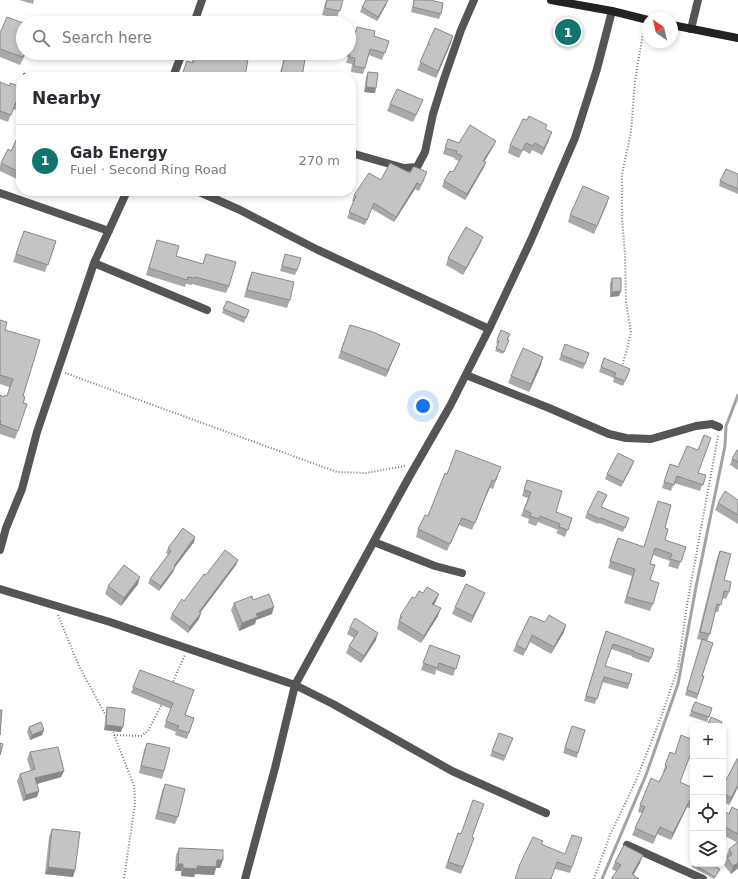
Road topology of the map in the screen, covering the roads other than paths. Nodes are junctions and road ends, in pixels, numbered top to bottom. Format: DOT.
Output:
graph roads {
  1 [pos="202,0"];
  2 [pos="474,0"];
  3 [pos="551,0"];
  4 [pos="698,0"];
  5 [pos="612,11"];
  6 [pos="196,16"];
  7 [pos="642,19"];
  8 [pos="678,26"];
  9 [pos="691,29"];
  10 [pos="738,38"];
  11 [pos="179,60"];
  12 [pos="175,72"];
  13 [pos="356,154"];
  14 [pos="0,193"];
  15 [pos="125,196"];
  16 [pos="208,196"];
  17 [pos="109,231"];
  18 [pos="94,263"];
  19 [pos="207,310"];
  20 [pos="489,329"];
  21 [pos="466,375"];
  22 [pos="719,427"];
  23 [pos="374,542"];
  24 [pos="0,550"];
  25 [pos="462,573"];
  26 [pos="0,589"];
  27 [pos="295,686"];
  28 [pos="546,813"];
  29 [pos="627,845"];
  30 [pos="245,879"];
  31 [pos="703,879"];
  1 -- 6 [label="street"];
  2 -- 13 [label="street"];
  3 -- 5 [label="street"];
  4 -- 9 [label="street"];
  5 -- 7 [label="street"];
  5 -- 20 [label="street"];
  8 -- 9 [label="street"];
  9 -- 10 [label="street"];
  11 -- 12 [label="street"];
  14 -- 17 [label="street"];
  15 -- 17 [label="street"];
  16 -- 20 [label="street"];
  17 -- 18 [label="street"];
  18 -- 19 [label="street"];
  18 -- 24 [label="street"];
  20 -- 21 [label="street"];
  21 -- 22 [label="street"];
  21 -- 23 [label="street"];
  23 -- 25 [label="street"];
  23 -- 27 [label="street"];
  26 -- 27 [label="street"];
  27 -- 28 [label="street"];
  27 -- 30 [label="street"];
  29 -- 31 [label="street"];
}
